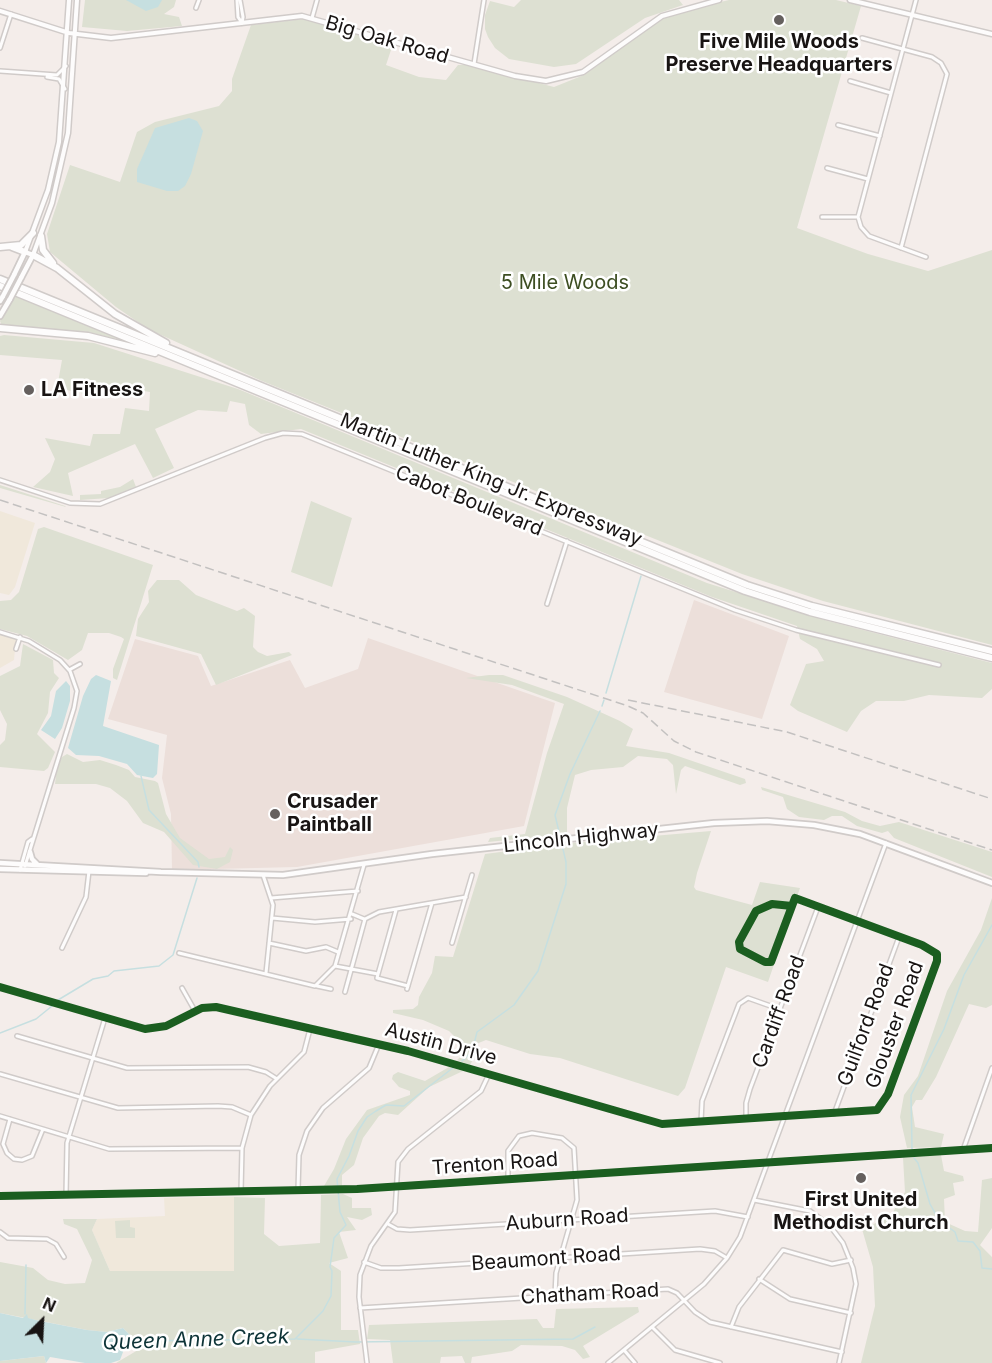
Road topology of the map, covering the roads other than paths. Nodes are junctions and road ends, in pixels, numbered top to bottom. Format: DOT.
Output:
graph roads {
  1 [pos="69,0"];
  2 [pos="77,0"];
  3 [pos="199,0"];
  4 [pos="239,0"];
  5 [pos="317,0"];
  6 [pos="483,0"];
  7 [pos="719,0"];
  8 [pos="850,0"];
  9 [pos="916,0"];
  10 [pos="699,3"];
  11 [pos="196,8"];
  12 [pos="0,11"];
  13 [pos="11,14"];
  14 [pos="913,15"];
  15 [pos="312,18"];
  16 [pos="242,23"];
  17 [pos="69,33"];
  18 [pos="76,34"];
  19 [pos="992,34"];
  20 [pos="862,38"];
  21 [pos="0,48"];
  22 [pos="903,49"];
  23 [pos="474,64"];
  24 [pos="66,66"];
  25 [pos="0,71"];
  26 [pos="42,76"];
  27 [pos="850,81"];
  28 [pos="65,89"];
  29 [pos="891,93"];
  30 [pos="838,125"];
  31 [pos="880,136"];
  32 [pos="826,168"];
  33 [pos="868,179"];
  34 [pos="822,217"];
  35 [pos="858,217"];
  36 [pos="33,233"];
  37 [pos="41,236"];
  38 [pos="0,247"];
  39 [pos="9,247"];
  40 [pos="901,248"];
  41 [pos="25,252"];
  42 [pos="33,255"];
  43 [pos="926,257"];
  44 [pos="57,268"];
  45 [pos="0,279"];
  46 [pos="0,286"];
  47 [pos="2,299"];
  48 [pos="0,316"];
  49 [pos="2,329"];
  50 [pos="193,358"];
  51 [pos="208,371"];
  52 [pos="0,480"];
  53 [pos="567,541"];
  54 [pos="547,604"];
  55 [pos="0,632"];
  56 [pos="20,637"];
  57 [pos="16,650"];
  58 [pos="992,651"];
  59 [pos="992,658"];
  60 [pos="80,664"];
  61 [pos="939,665"];
  62 [pos="69,670"];
  63 [pos="32,839"];
  64 [pos="886,842"];
  65 [pos="30,852"];
  66 [pos="0,863"];
  67 [pos="364,864"];
  68 [pos="39,865"];
  69 [pos="22,867"];
  70 [pos="0,869"];
  71 [pos="89,870"];
  72 [pos="263,875"];
  73 [pos="472,875"];
  74 [pos="992,883"];
  75 [pos="358,891"];
  76 [pos="466,897"];
  77 [pos="271,898"];
  78 [pos="432,903"];
  79 [pos="792,906"];
  80 [pos="818,907"];
  81 [pos="397,909"];
  82 [pos="352,914"];
  83 [pos="272,918"];
  84 [pos="351,919"];
  85 [pos="365,919"];
  86 [pos="857,922"];
  87 [pos="899,937"];
  88 [pos="452,943"];
  89 [pos="269,944"];
  90 [pos="62,948"];
  91 [pos="338,952"];
  92 [pos="179,953"];
  93 [pos="335,966"];
  94 [pos="349,969"];
  95 [pos="266,973"];
  96 [pos="378,974"];
  97 [pos="315,986"];
  98 [pos="0,987"];
  99 [pos="182,988"];
  100 [pos="331,989"];
  101 [pos="345,992"];
  102 [pos="780,1010"];
  103 [pos="195,1011"];
  104 [pos="105,1018"];
  105 [pos="310,1029"];
  106 [pos="17,1036"];
  107 [pos="378,1044"];
  108 [pos="93,1058"];
  109 [pos="992,1068"];
  110 [pos="0,1074"];
  111 [pos="489,1074"];
  112 [pos="277,1079"];
  113 [pos="81,1098"];
  114 [pos="881,1107"];
  115 [pos="834,1114"];
  116 [pos="251,1115"];
  117 [pos="0,1116"];
  118 [pos="785,1117"];
  119 [pos="10,1119"];
  120 [pos="746,1119"];
  121 [pos="701,1122"];
  122 [pos="43,1129"];
  123 [pos="69,1137"];
  124 [pos="242,1148"];
  125 [pos="992,1148"];
  126 [pos="963,1150"];
  127 [pos="768,1162"];
  128 [pos="577,1175"];
  129 [pos="508,1180"];
  130 [pos="396,1187"];
  131 [pos="298,1191"];
  132 [pos="241,1192"];
  133 [pos="66,1195"];
  134 [pos="0,1196"];
  135 [pos="754,1200"];
  136 [pos="748,1217"];
  137 [pos="573,1220"];
  138 [pos="388,1224"];
  139 [pos="0,1232"];
  140 [pos="64,1257"];
  141 [pos="560,1258"];
  142 [pos="727,1258"];
  143 [pos="851,1260"];
  144 [pos="364,1262"];
  145 [pos="759,1279"];
  146 [pos="555,1295"];
  147 [pos="684,1300"];
  148 [pos="360,1308"];
  149 [pos="851,1312"];
  150 [pos="652,1327"];
  151 [pos="731,1328"];
  152 [pos="624,1350"];
  153 [pos="842,1352"];
  154 [pos="367,1363"];
  155 [pos="608,1363"];
  156 [pos="634,1363"];
  157 [pos="720,1363"];
  158 [pos="839,1363"];
  1 -- 17 [label="main road"];
  2 -- 18 [label="main road"];
  3 -- 11 [label="street"];
  4 -- 16 [label="street"];
  5 -- 15 [label="street"];
  6 -- 23 [label="street"];
  7 -- 10 [label="main road, Big Oak Road"];
  8 -- 14 [label="main road"];
  9 -- 14 [label="street"];
  10 -- 23 [label="main road, Big Oak Road"];
  12 -- 13 [label="main road, Big Oak Road"];
  13 -- 17 [label="main road, Big Oak Road"];
  13 -- 21 [label="street"];
  14 -- 19 [label="main road"];
  14 -- 22 [label="street"];
  15 -- 16 [label="main road, Big Oak Road"];
  15 -- 23 [label="main road, Big Oak Road"];
  16 -- 18 [label="main road, Big Oak Road"];
  17 -- 18 [label="main road, Big Oak Road"];
  17 -- 24 [label="main road"];
  18 -- 37 [label="main road"];
  20 -- 22 [label="street"];
  22 -- 29 [label="street"];
  22 -- 40 [label="street"];
  24 -- 26 [label="street"];
  24 -- 28 [label="main road"];
  25 -- 26 [label="street"];
  26 -- 28 [label="street"];
  27 -- 29 [label="street"];
  28 -- 36 [label="main road"];
  29 -- 31 [label="street"];
  30 -- 31 [label="street"];
  31 -- 33 [label="street"];
  32 -- 33 [label="street"];
  33 -- 35 [label="street"];
  34 -- 35 [label="street"];
  35 -- 40 [label="street"];
  36 -- 39 [label="highway"];
  36 -- 41 [label="main road"];
  37 -- 42 [label="main road"];
  37 -- 44 [label="highway"];
  38 -- 39 [label="highway"];
  39 -- 41 [label="highway"];
  40 -- 43 [label="street"];
  41 -- 42 [label="main road"];
  41 -- 47 [label="main road, bridge"];
  42 -- 44 [label="highway"];
  42 -- 48 [label="main road, bridge"];
  44 -- 50 [label="highway"];
  45 -- 50 [label="highway, Martin Luther King Jr. Expressway"];
  46 -- 51 [label="highway, Martin Luther King Jr. Expressway"];
  49 -- 51 [label="highway"];
  50 -- 58 [label="highway, Martin Luther King Jr. Expressway"];
  51 -- 59 [label="highway, Martin Luther King Jr. Expressway"];
  52 -- 53 [label="street, Cabot Boulevard"];
  53 -- 54 [label="street"];
  53 -- 61 [label="street, Cabot Boulevard"];
  55 -- 56 [label="street"];
  56 -- 57 [label="street"];
  56 -- 62 [label="street"];
  60 -- 62 [label="street"];
  62 -- 63 [label="street"];
  63 -- 65 [label="street"];
  63 -- 69 [label="street"];
  64 -- 67 [label="main road, Lincoln Highway"];
  64 -- 74 [label="main road, Lincoln Highway"];
  64 -- 86 [label="street"];
  65 -- 68 [label="main road"];
  65 -- 69 [label="street"];
  66 -- 69 [label="main road, Lincoln Highway"];
  67 -- 72 [label="main road, Lincoln Highway"];
  67 -- 75 [label="street"];
  68 -- 69 [label="main road, Lincoln Highway"];
  68 -- 71 [label="main road, Lincoln Highway"];
  69 -- 70 [label="main road, Lincoln Highway"];
  69 -- 71 [label="main road, Lincoln Highway"];
  71 -- 72 [label="main road, Lincoln Highway"];
  71 -- 90 [label="street"];
  72 -- 77 [label="street"];
  73 -- 76 [label="street"];
  75 -- 77 [label="street"];
  75 -- 82 [label="street"];
  76 -- 78 [label="street"];
  76 -- 88 [label="street"];
  77 -- 83 [label="street"];
  78 -- 81 [label="street"];
  78 -- 96 [label="street"];
  79 -- 79 [label="street"];
  79 -- 80 [label="street"];
  80 -- 86 [label="street"];
  80 -- 102 [label="street, Cardiff Road"];
  81 -- 85 [label="street"];
  81 -- 96 [label="street"];
  82 -- 84 [label="street"];
  82 -- 85 [label="street"];
  83 -- 84 [label="street"];
  83 -- 89 [label="street"];
  84 -- 91 [label="street"];
  85 -- 94 [label="street"];
  86 -- 87 [label="street"];
  86 -- 118 [label="street"];
  87 -- 114 [label="street, Glouster Road"];
  87 -- 115 [label="street, Guilford Road"];
  89 -- 91 [label="street"];
  89 -- 95 [label="street"];
  91 -- 93 [label="street"];
  92 -- 95 [label="street"];
  93 -- 94 [label="street"];
  93 -- 97 [label="street"];
  94 -- 96 [label="street"];
  94 -- 101 [label="street"];
  95 -- 97 [label="street"];
  97 -- 100 [label="street"];
  98 -- 104 [label="street, Austin Drive"];
  99 -- 103 [label="street"];
  102 -- 120 [label="street, Cardiff Road"];
  102 -- 121 [label="street"];
  103 -- 104 [label="street, Austin Drive"];
  103 -- 105 [label="street, Austin Drive"];
  104 -- 108 [label="street"];
  105 -- 107 [label="street, Austin Drive"];
  105 -- 112 [label="street"];
  106 -- 108 [label="street"];
  107 -- 111 [label="street, Austin Drive"];
  107 -- 131 [label="street"];
  108 -- 112 [label="street"];
  108 -- 113 [label="street"];
  109 -- 126 [label="street"];
  110 -- 113 [label="street"];
  111 -- 121 [label="street, Austin Drive"];
  111 -- 130 [label="street"];
  112 -- 116 [label="street"];
  113 -- 116 [label="street"];
  113 -- 123 [label="street"];
  114 -- 115 [label="street, Austin Drive"];
  115 -- 118 [label="street, Austin Drive"];
  116 -- 124 [label="street"];
  117 -- 119 [label="street"];
  118 -- 120 [label="street, Austin Drive"];
  118 -- 127 [label="street"];
  119 -- 122 [label="street"];
  119 -- 122 [label="street"];
  120 -- 121 [label="street, Austin Drive"];
  122 -- 123 [label="street"];
  123 -- 124 [label="street"];
  123 -- 133 [label="street"];
  124 -- 132 [label="street"];
  125 -- 126 [label="main road, Trenton Road"];
  126 -- 127 [label="main road, Trenton Road"];
  127 -- 128 [label="main road, Trenton Road"];
  127 -- 135 [label="street"];
  128 -- 129 [label="main road, Trenton Road"];
  128 -- 129 [label="street"];
  128 -- 137 [label="street"];
  129 -- 130 [label="main road, Trenton Road"];
  130 -- 131 [label="main road, Trenton Road"];
  130 -- 138 [label="street"];
  131 -- 132 [label="main road, Trenton Road"];
  132 -- 133 [label="main road, Trenton Road"];
  133 -- 134 [label="main road, Trenton Road"];
  135 -- 136 [label="street"];
  135 -- 143 [label="street"];
  136 -- 137 [label="street, Auburn Road"];
  136 -- 142 [label="street"];
  137 -- 138 [label="street, Auburn Road"];
  137 -- 141 [label="street"];
  138 -- 144 [label="street"];
  139 -- 140 [label="street"];
  141 -- 142 [label="street, Beaumont Road"];
  141 -- 144 [label="street, Beaumont Road"];
  141 -- 146 [label="street"];
  142 -- 147 [label="street"];
  143 -- 145 [label="street"];
  143 -- 149 [label="street"];
  144 -- 148 [label="street"];
  145 -- 149 [label="street"];
  145 -- 151 [label="street"];
  146 -- 147 [label="street, Chatham Road"];
  146 -- 148 [label="street, Chatham Road"];
  147 -- 150 [label="street"];
  147 -- 151 [label="street, Chatham Road"];
  148 -- 154 [label="street"];
  149 -- 153 [label="street"];
  150 -- 152 [label="street"];
  150 -- 157 [label="street"];
  151 -- 153 [label="street, Chatham Road"];
  152 -- 155 [label="street"];
  152 -- 156 [label="street"];
  153 -- 158 [label="street"];
}
